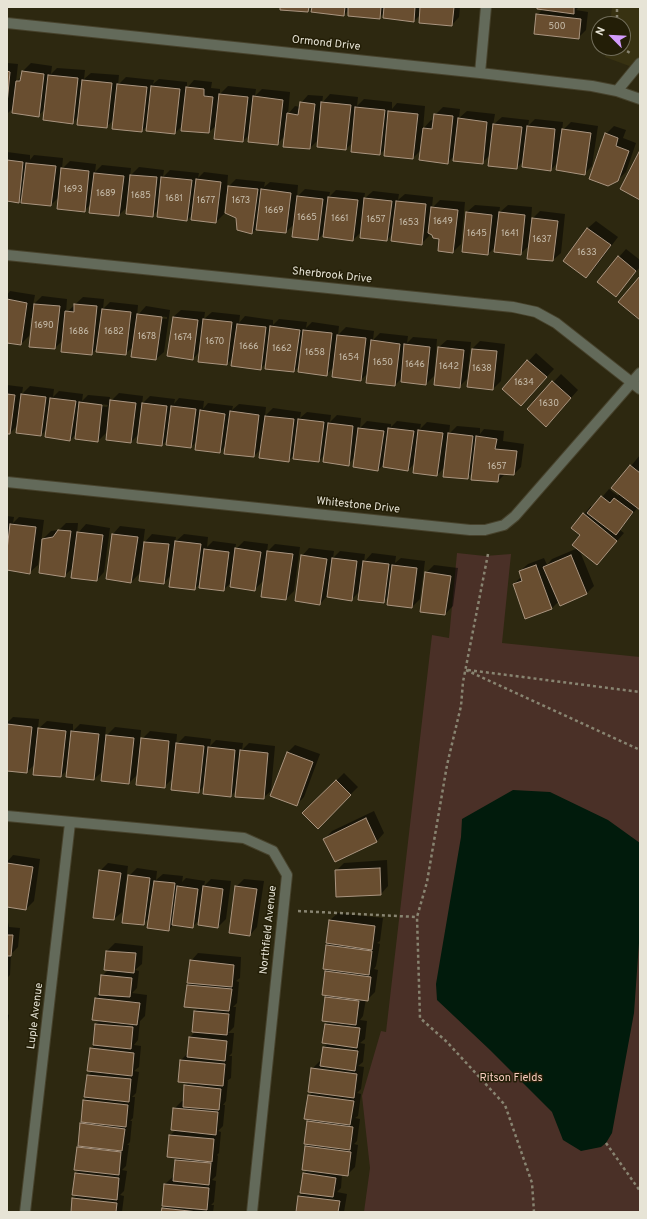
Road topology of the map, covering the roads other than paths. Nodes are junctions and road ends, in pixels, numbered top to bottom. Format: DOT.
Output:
graph roads {
  1 [pos="486,7"];
  2 [pos="7,22"];
  3 [pos="640,63"];
  4 [pos="480,73"];
  5 [pos="617,91"];
  6 [pos="640,99"];
  7 [pos="7,255"];
  8 [pos="640,373"];
  9 [pos="636,386"];
  10 [pos="7,482"];
  11 [pos="7,816"];
  12 [pos="70,823"];
  13 [pos="25,1212"];
  14 [pos="252,1212"];
  1 -- 4 [label="street"];
  2 -- 4 [label="street, Ormond Drive"];
  3 -- 5 [label="street"];
  4 -- 5 [label="street, Ormond Drive"];
  5 -- 6 [label="street, Ormond Drive"];
  7 -- 9 [label="street, Sherbrook Drive"];
  8 -- 9 [label="street, Whitestone Drive"];
  9 -- 10 [label="street, Whitestone Drive"];
  11 -- 12 [label="street, Northfield Avenue"];
  12 -- 13 [label="street, Luple Avenue"];
  12 -- 14 [label="street, Northfield Avenue"];
}
